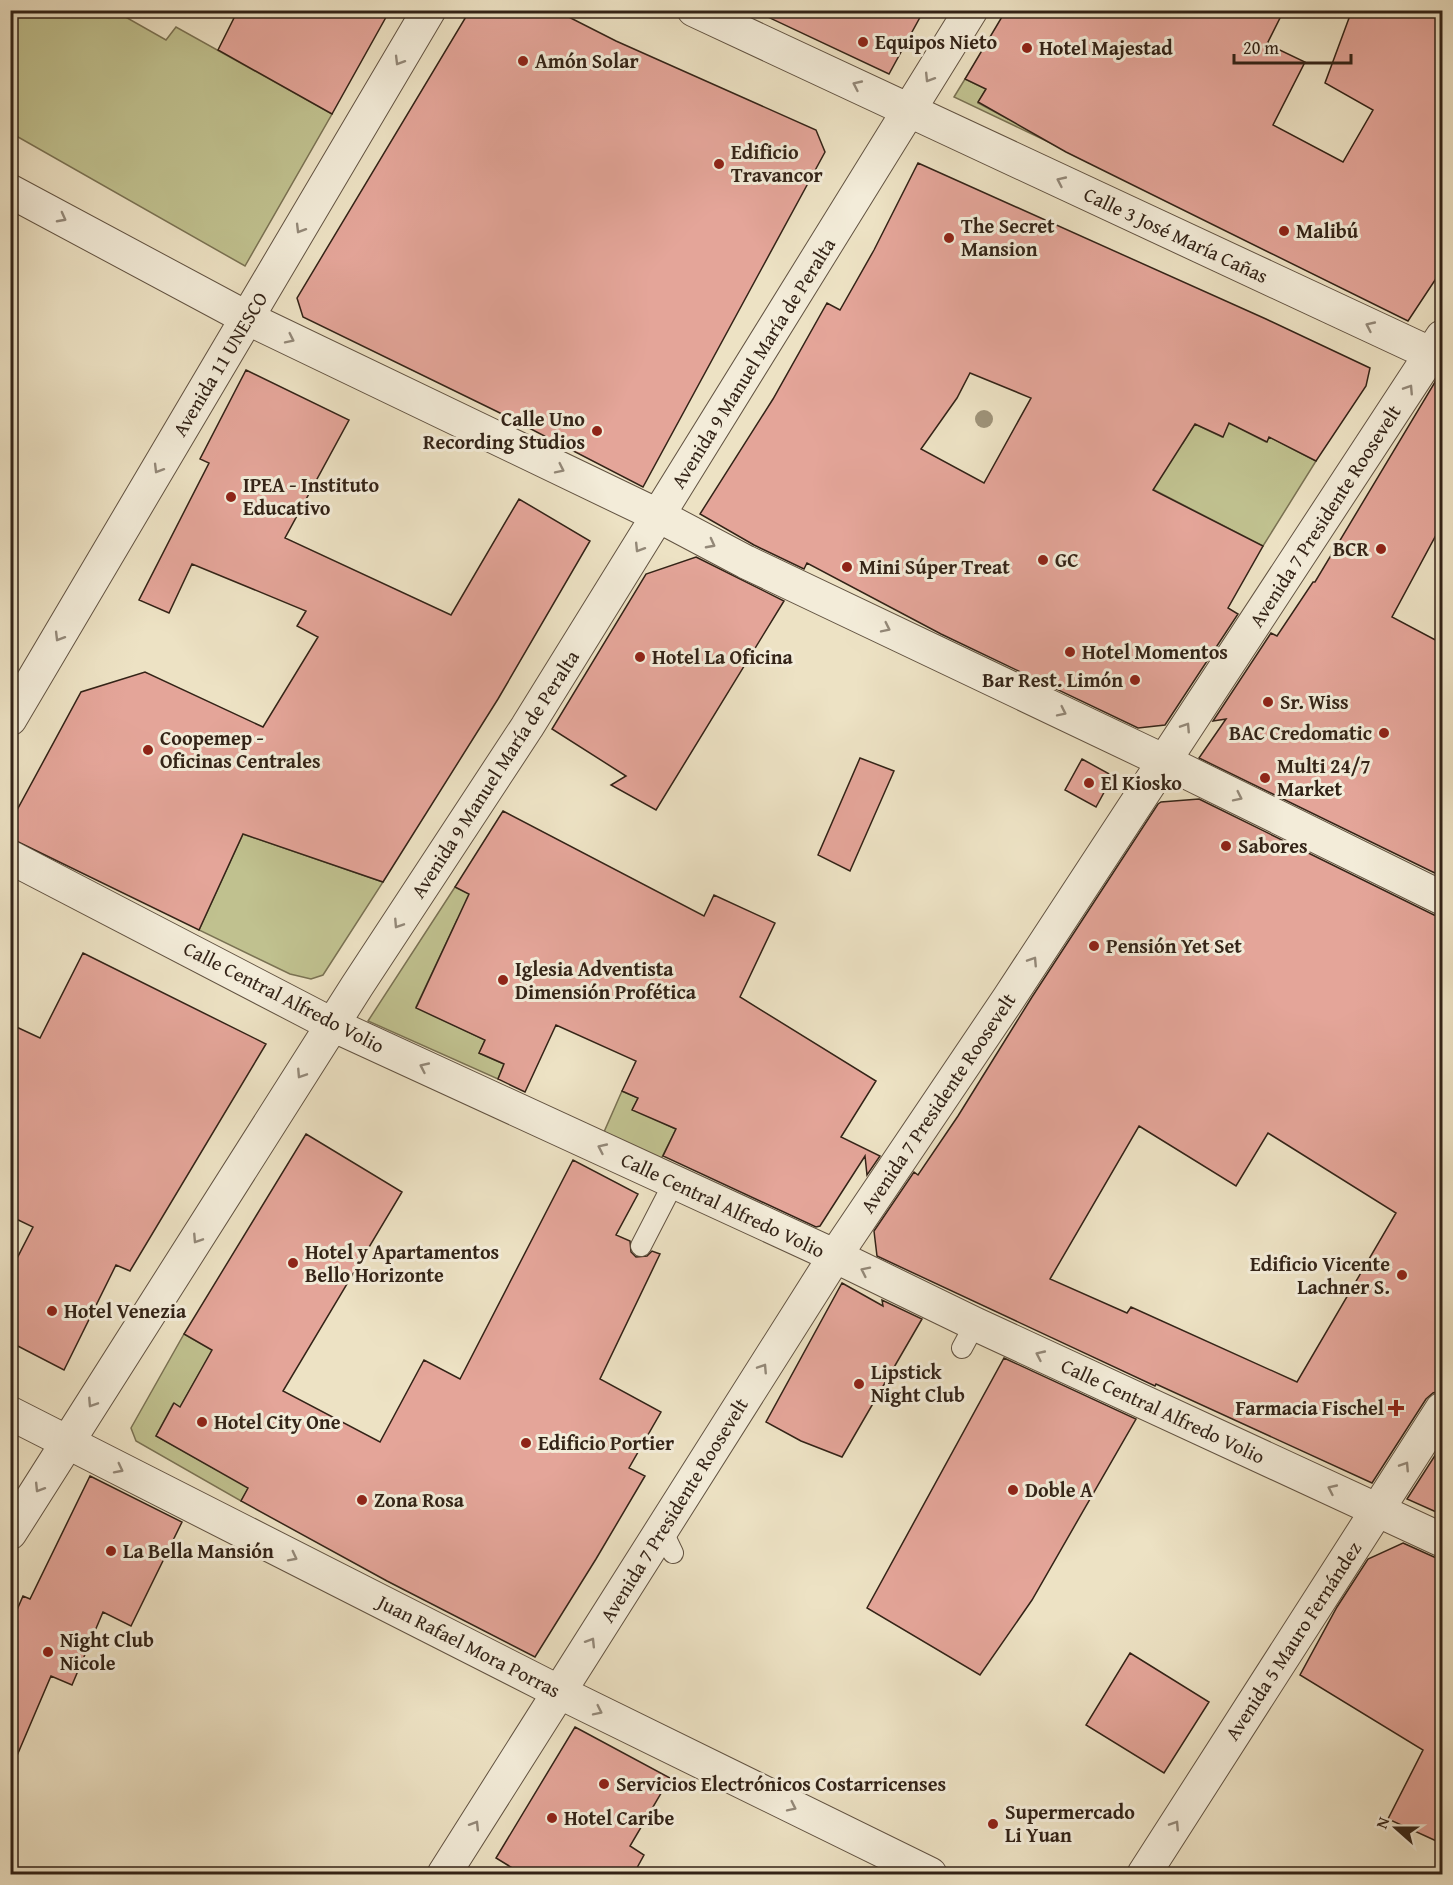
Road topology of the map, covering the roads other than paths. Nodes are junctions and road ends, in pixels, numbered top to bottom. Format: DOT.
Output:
graph roads {
  1 [pos="429,10"];
  2 [pos="694,10"];
  3 [pos="971,10"];
  4 [pos="910,110"];
  5 [pos="10,191"];
  6 [pos="247,318"];
  7 [pos="1439,350"];
  8 [pos="659,516"];
  9 [pos="10,719"];
  10 [pos="1164,761"];
  11 [pos="10,856"];
  12 [pos="1443,898"];
  13 [pos="333,1025"];
  14 [pos="674,1182"];
  15 [pos="641,1246"];
  16 [pos="835,1256"];
  17 [pos="1443,1408"];
  18 [pos="10,1413"];
  19 [pos="67,1443"];
  20 [pos="1376,1510"];
  21 [pos="10,1533"];
  22 [pos="1443,1540"];
  23 [pos="559,1692"];
  24 [pos="444,1875"];
  25 [pos="930,1875"];
  26 [pos="1144,1875"];
  1 -- 6 [label="street, Avenida 11 UNESCO, one-way"];
  4 -- 2 [label="street, Calle 3 José María Cañas, one-way"];
  3 -- 4 [label="street, Avenida 9 Manuel María de Peralta, one-way"];
  7 -- 4 [label="street, Calle 3 José María Cañas, one-way"];
  4 -- 8 [label="street, Avenida 9 Manuel María de Peralta"];
  5 -- 6 [label="street, one-way"];
  6 -- 8 [label="street, one-way"];
  6 -- 9 [label="street, Avenida 11 UNESCO, one-way"];
  10 -- 7 [label="street, Avenida 7 Presidente Roosevelt, one-way"];
  8 -- 10 [label="street, one-way"];
  8 -- 13 [label="street, Avenida 9 Manuel María de Peralta, one-way"];
  10 -- 12 [label="street, one-way"];
  16 -- 10 [label="street, Avenida 7 Presidente Roosevelt, one-way"];
  11 -- 13 [label="street, Calle Central Alfredo Volio"];
  14 -- 13 [label="street, Calle Central Alfredo Volio, one-way"];
  13 -- 19 [label="street, Avenida 9 Manuel María de Peralta, one-way"];
  14 -- 15 [label="lane"];
  14 -- 16 [label="street, Calle Central Alfredo Volio"];
  20 -- 16 [label="street, Calle Central Alfredo Volio, one-way"];
  23 -- 16 [label="street, Avenida 7 Presidente Roosevelt, one-way"];
  20 -- 17 [label="street, Avenida 5 Mauro Fernández, one-way"];
  18 -- 19 [label="street, Juan Rafael Mora Porras"];
  19 -- 21 [label="street, Avenida 9 Manuel María de Peralta, one-way"];
  19 -- 23 [label="street, Juan Rafael Mora Porras, one-way"];
  20 -- 22 [label="street, Calle Central Alfredo Volio"];
  26 -- 20 [label="street, Avenida 5 Mauro Fernández, one-way"];
  24 -- 23 [label="street, Avenida 7 Presidente Roosevelt, one-way"];
  23 -- 25 [label="street, Juan Rafael Mora Porras, one-way"];
}
